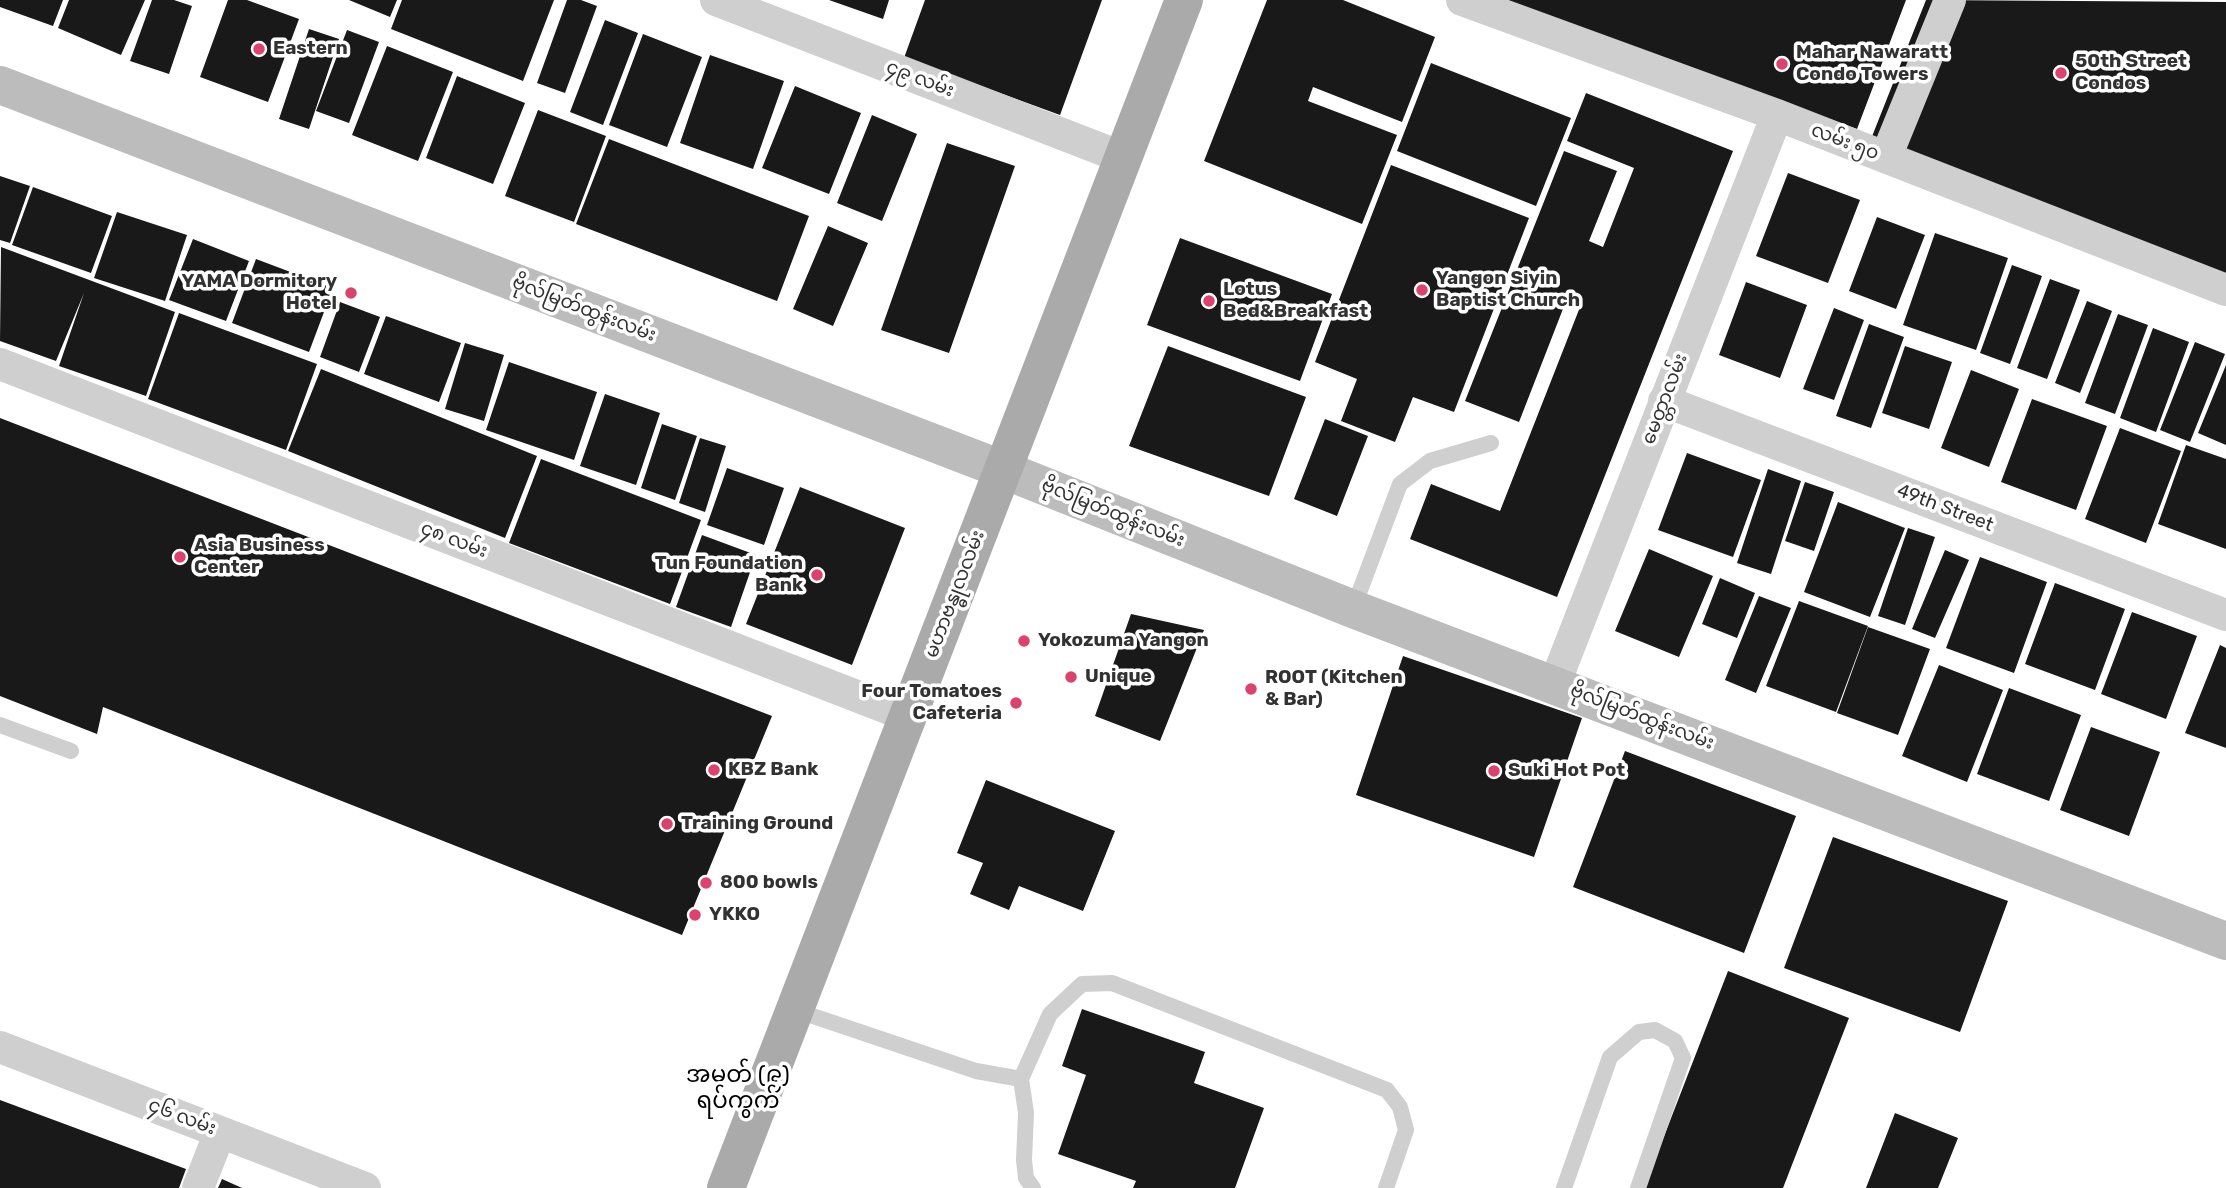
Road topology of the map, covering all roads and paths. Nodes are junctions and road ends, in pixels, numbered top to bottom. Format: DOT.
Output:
graph roads {
  1 [pos="716,0"];
  2 [pos="1184,0"];
  3 [pos="1950,0"];
  4 [pos="1480,3"];
  5 [pos="0,85"];
  6 [pos="1777,115"];
  7 [pos="1886,157"];
  8 [pos="1124,158"];
  9 [pos="2226,290"];
  10 [pos="0,364"];
  11 [pos="1664,401"];
  12 [pos="1491,443"];
  13 [pos="1003,470"];
  14 [pos="1353,609"];
  15 [pos="2226,615"];
  16 [pos="1555,684"];
  17 [pos="908,716"];
  18 [pos="0,725"];
  19 [pos="71,751"];
  20 [pos="2226,941"];
  21 [pos="795,1010"];
  22 [pos="0,1047"];
  23 [pos="1021,1079"];
  24 [pos="220,1132"];
  25 [pos="198,1188"];
  26 [pos="365,1188"];
  27 [pos="726,1188"];
  28 [pos="1033,1188"];
  29 [pos="1386,1188"];
  30 [pos="1564,1188"];
  31 [pos="1638,1188"];
  1 -- 8 [label="street, ၄၉ လမ်း"];
  2 -- 8 [label="main road, မဟာဗန္ဓုလလမ်း"];
  3 -- 7 [label="street"];
  4 -- 6 [label="street, လမ်း ၅၀"];
  5 -- 13 [label="main road, ဗိုလ်မြတ်ထွန်းလမ်း"];
  6 -- 7 [label="street, လမ်း ၅၀"];
  6 -- 11 [label="street, မေတ္တာလမ်း"];
  7 -- 9 [label="street, လမ်း ၅၀"];
  8 -- 13 [label="main road, မဟာဗန္ဓုလလမ်း"];
  10 -- 17 [label="street, ၄၈ လမ်း"];
  11 -- 15 [label="street, 49th Street"];
  11 -- 16 [label="street, မေတ္တာလမ်း"];
  12 -- 14 [label="lane"];
  13 -- 14 [label="main road, ဗိုလ်မြတ်ထွန်းလမ်း"];
  13 -- 17 [label="main road, မဟာဗန္ဓုလလမ်း"];
  14 -- 16 [label="main road, ဗိုလ်မြတ်ထွန်းလမ်း"];
  16 -- 20 [label="main road, ဗိုလ်မြတ်ထွန်းလမ်း"];
  17 -- 21 [label="main road, မဟာဗန္ဓုလလမ်း"];
  18 -- 19 [label="lane"];
  21 -- 23 [label="lane"];
  21 -- 27 [label="main road, မဟာဗန္ဓုလလမ်း"];
  22 -- 24 [label="street, ၄၆ လမ်း"];
  23 -- 28 [label="lane"];
  23 -- 29 [label="lane"];
  24 -- 25 [label="street"];
  24 -- 26 [label="street, ၄၆ လမ်း"];
  30 -- 31 [label="lane"];
}
